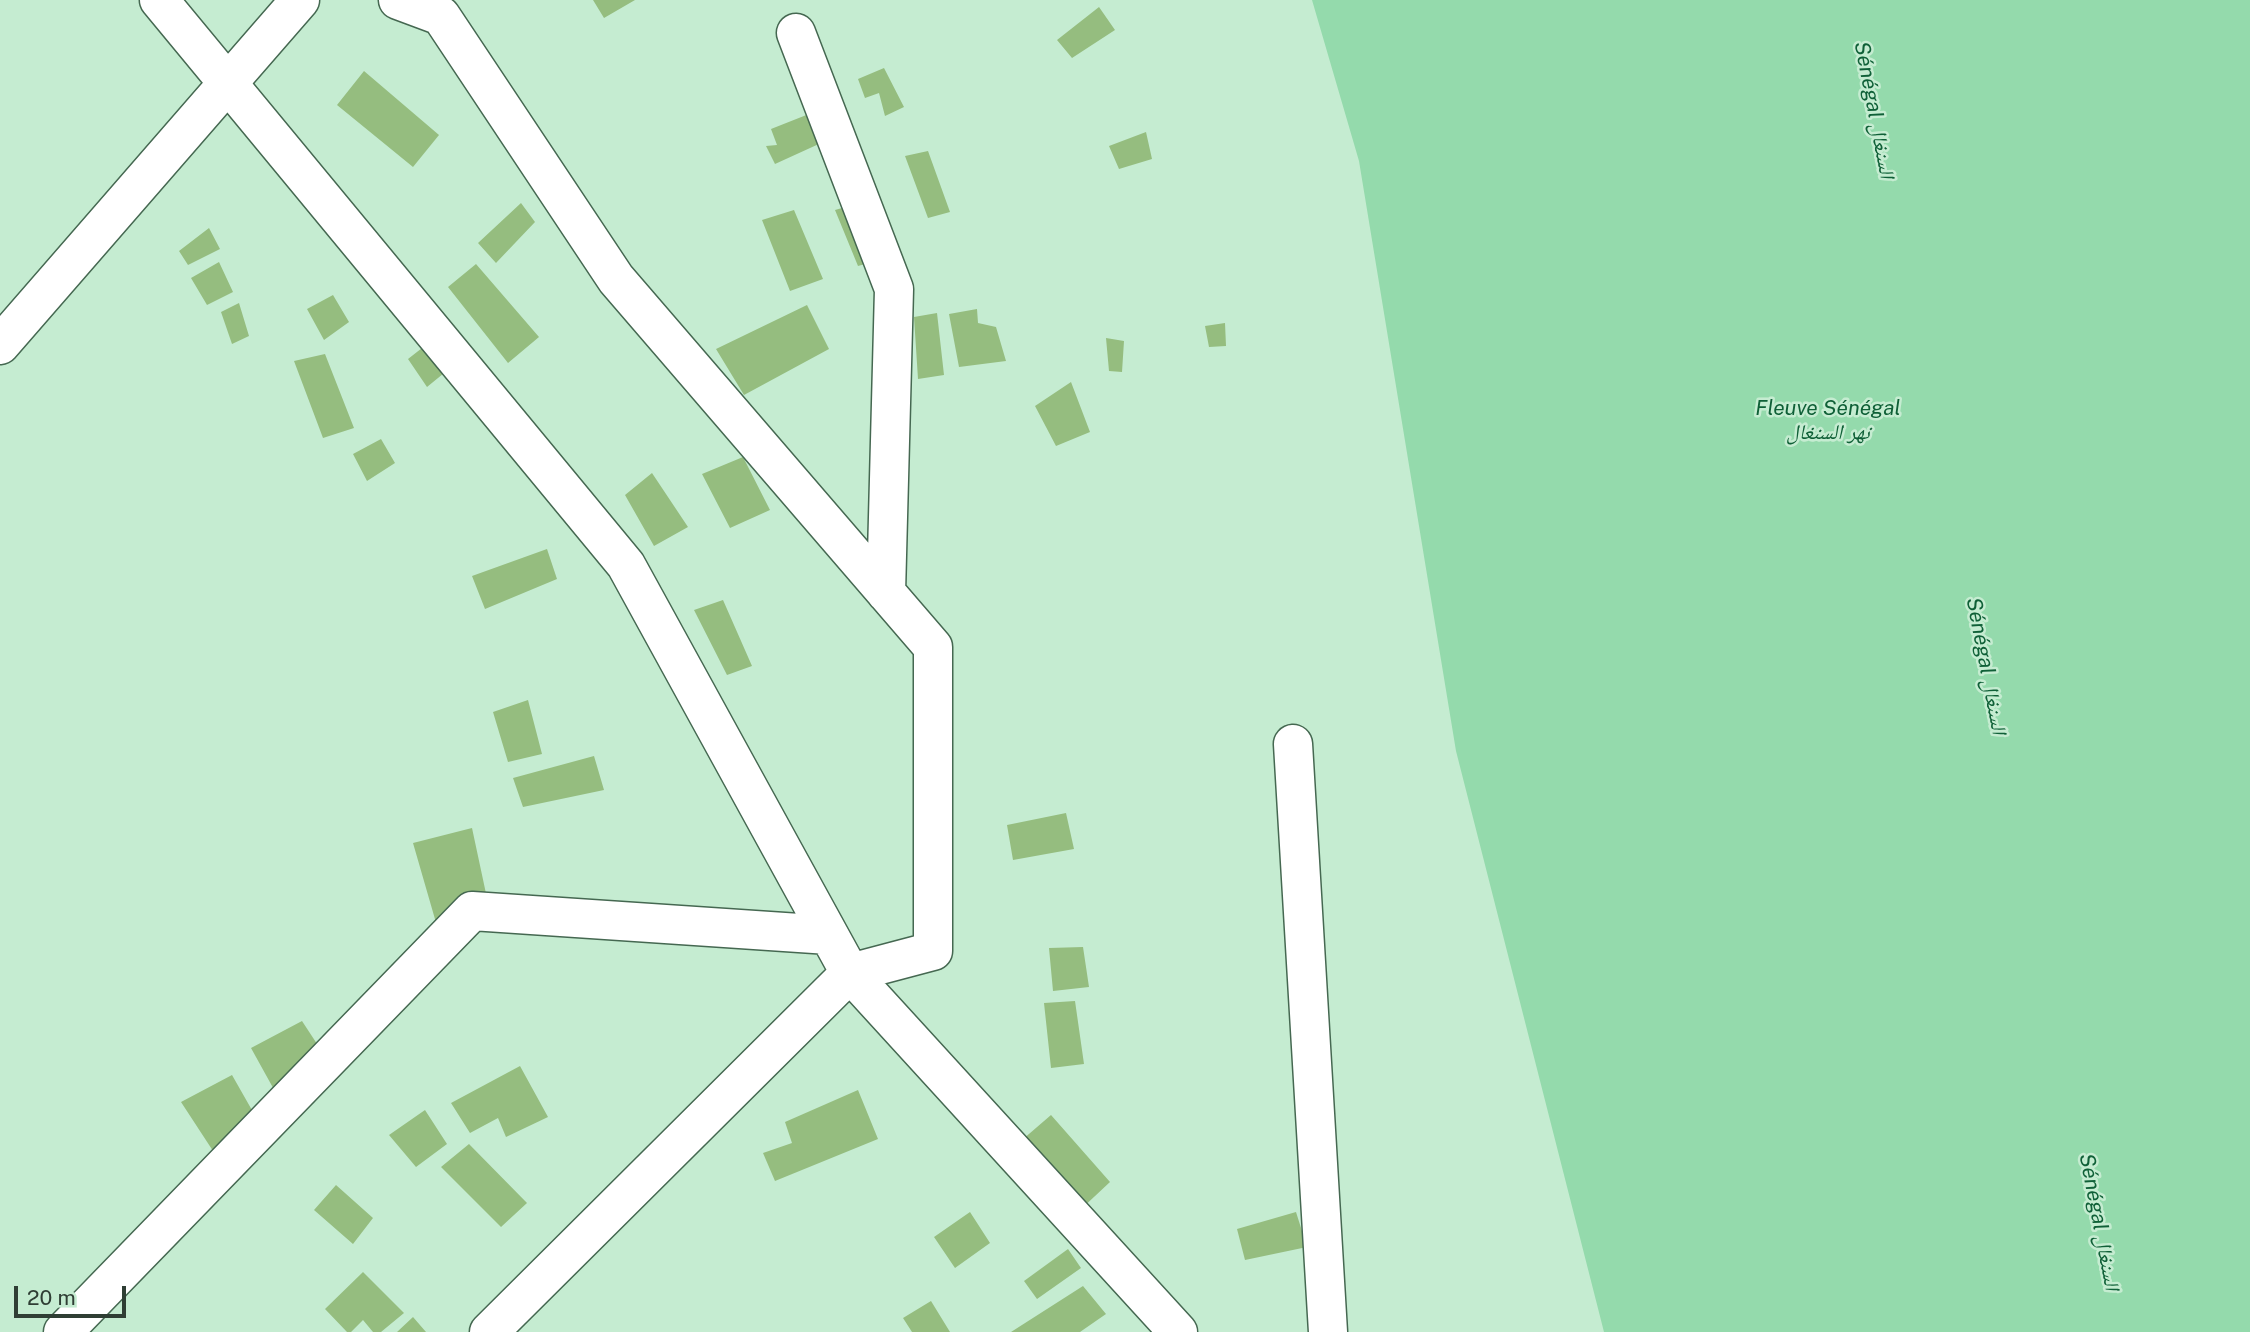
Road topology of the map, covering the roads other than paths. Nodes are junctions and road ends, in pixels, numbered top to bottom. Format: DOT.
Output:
graph roads {
  1 [pos="159,0"];
  2 [pos="300,0"];
  3 [pos="397,0"];
  4 [pos="796,33"];
  5 [pos="228,83"];
  6 [pos="0,345"];
  7 [pos="886,593"];
  8 [pos="1293,744"];
  9 [pos="829,934"];
  10 [pos="850,973"];
  11 [pos="63,1332"];
  12 [pos="489,1332"];
  13 [pos="1178,1332"];
  14 [pos="1328,1332"];
  1 -- 5 [label="street"];
  2 -- 5 [label="street"];
  3 -- 7 [label="street"];
  4 -- 7 [label="street"];
  5 -- 6 [label="street"];
  5 -- 9 [label="street"];
  7 -- 10 [label="street"];
  8 -- 14 [label="street"];
  9 -- 10 [label="street"];
  9 -- 11 [label="street"];
  10 -- 12 [label="street"];
  10 -- 13 [label="street"];
}
